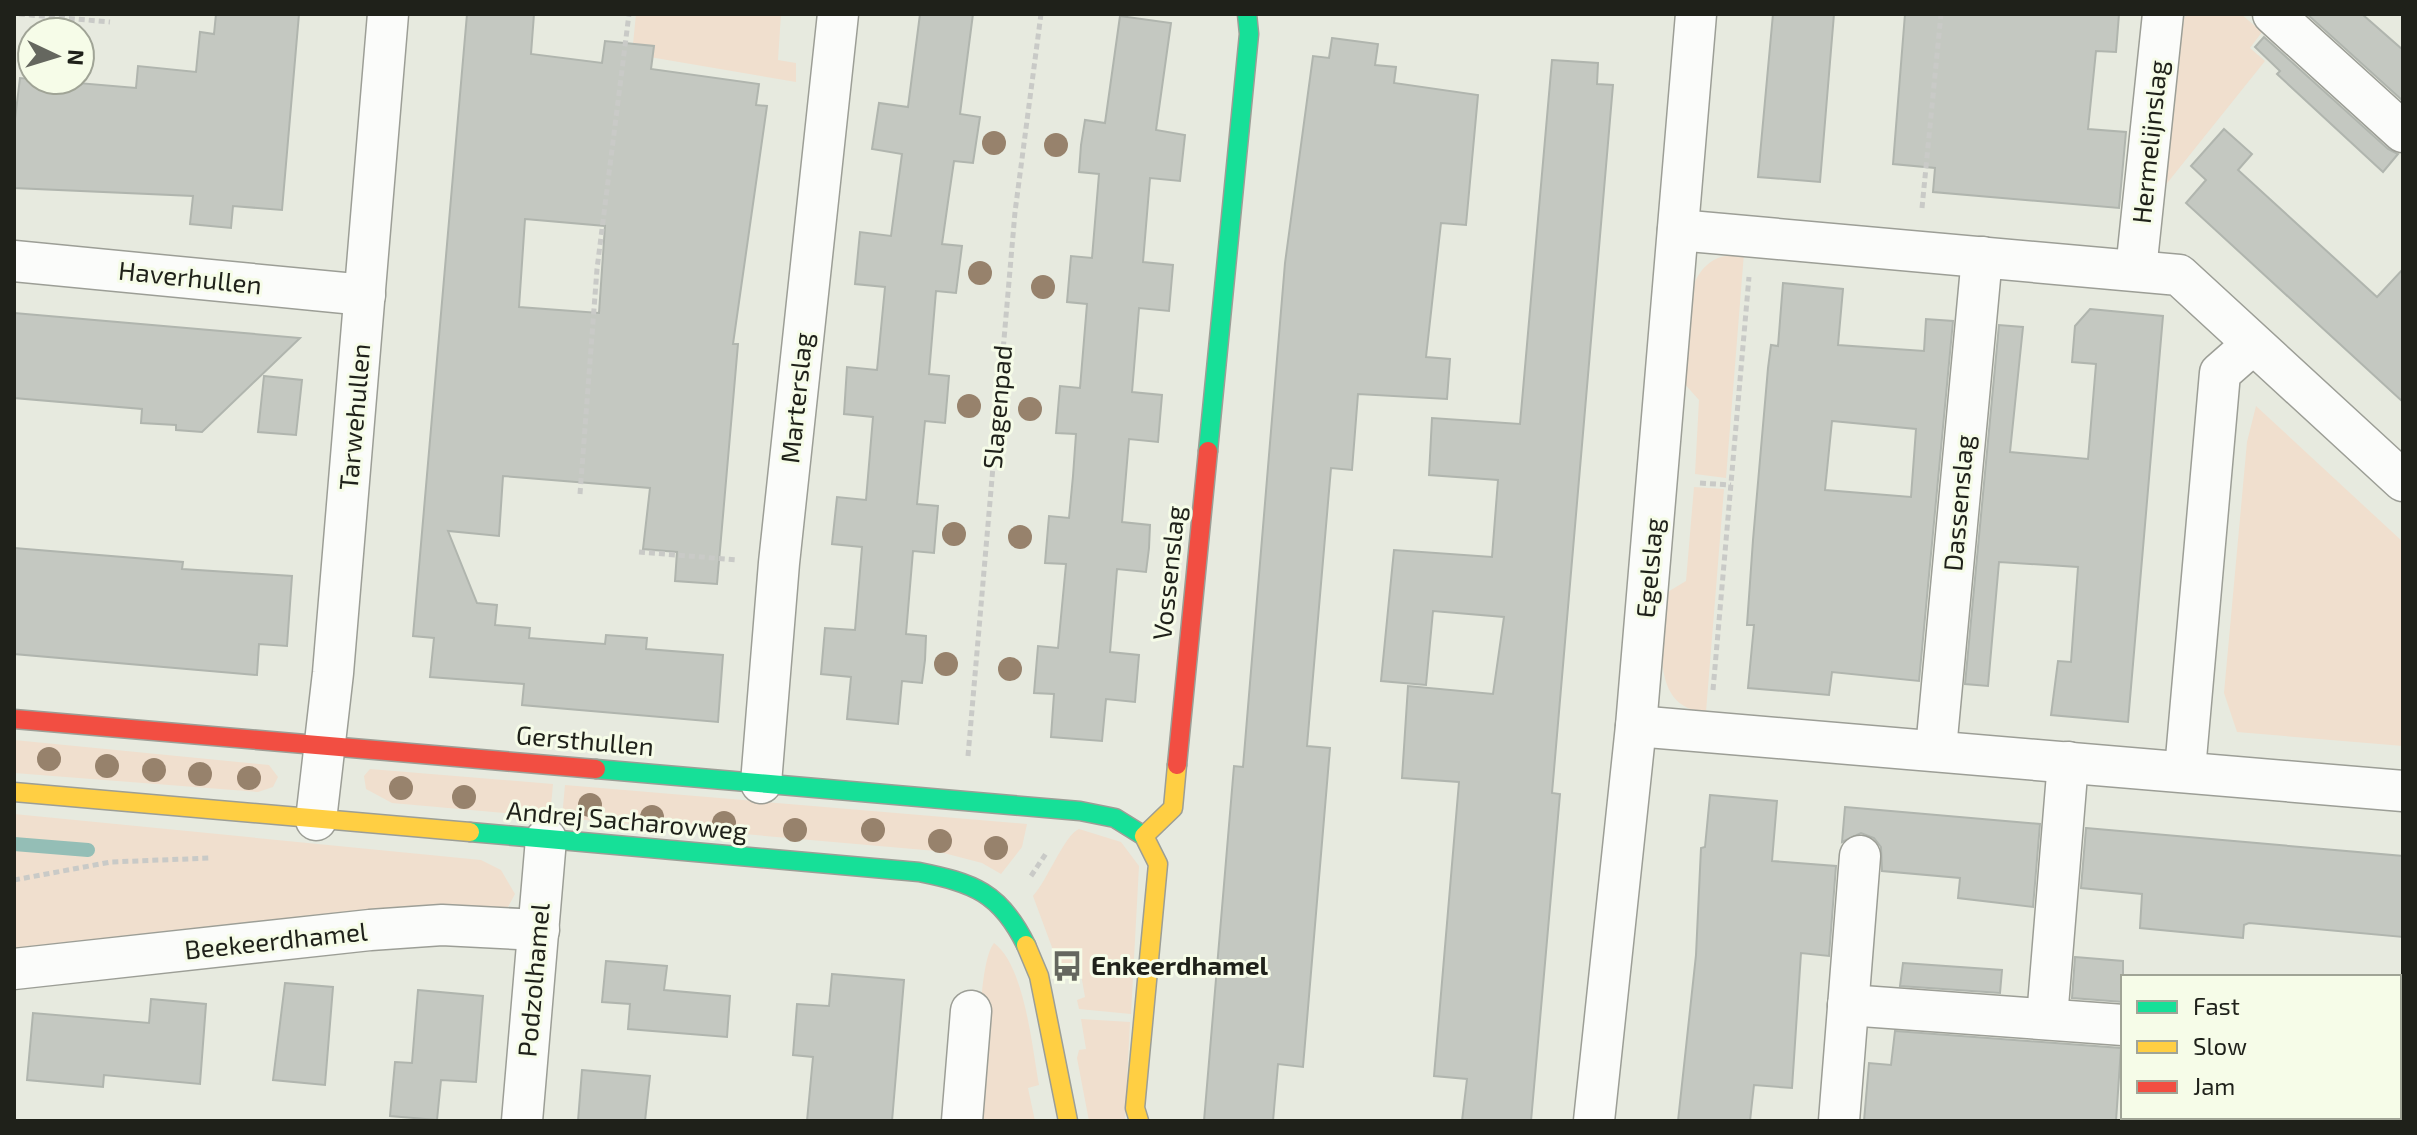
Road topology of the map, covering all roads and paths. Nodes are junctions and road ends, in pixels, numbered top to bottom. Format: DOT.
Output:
graph roads {
  1 [pos="19,14"];
  2 [pos="388,14"];
  3 [pos="629,14"];
  4 [pos="838,14"];
  5 [pos="1041,14"];
  6 [pos="1247,14"];
  7 [pos="1696,14"];
  8 [pos="1941,14"];
  9 [pos="2163,14"];
  10 [pos="2273,14"];
  11 [pos="110,22"];
  12 [pos="2403,132"];
  13 [pos="1678,230"];
  14 [pos="1752,237"];
  15 [pos="1918,251"];
  16 [pos="1982,257"];
  17 [pos="14,261"];
  18 [pos="2136,270"];
  19 [pos="365,295"];
  20 [pos="2253,344"];
  21 [pos="2403,481"];
  22 [pos="580,494"];
  23 [pos="639,552"];
  24 [pos="779,563"];
  25 [pos="14,719"];
  26 [pos="1636,726"];
  27 [pos="1710,730"];
  28 [pos="326,746"];
  29 [pos="1936,749"];
  30 [pos="2068,762"];
  31 [pos="2185,770"];
  32 [pos="761,783"];
  33 [pos="2403,791"];
  34 [pos="14,792"];
  35 [pos="964,801"];
  36 [pos="1057,808"];
  37 [pos="316,820"];
  38 [pos="1144,836"];
  39 [pos="546,839"];
  40 [pos="1860,856"];
  41 [pos="217,859"];
  42 [pos="14,880"];
  43 [pos="1001,910"];
  44 [pos="539,930"];
  45 [pos="14,969"];
  46 [pos="1848,1005"];
  47 [pos="971,1011"];
  48 [pos="2047,1018"];
  49 [pos="2121,1025"];
  50 [pos="522,1121"];
  51 [pos="962,1121"];
  52 [pos="1068,1121"];
  53 [pos="1139,1121"];
  54 [pos="1594,1121"];
  55 [pos="1839,1121"];
  1 -- 11 [label="path"];
  2 -- 19 [label="street, Tarwehullen"];
  3 -- 22 [label="path"];
  4 -- 24 [label="street, Marterslag"];
  5 -- 35 [label="path, Slagenpad"];
  6 -- 38 [label="street, Vossenslag"];
  7 -- 13 [label="street, Egelslag"];
  8 -- 15 [label="path"];
  9 -- 18 [label="street, Hermelijnslag"];
  10 -- 12 [label="street"];
  13 -- 14 [label="street"];
  13 -- 26 [label="street, Egelslag"];
  14 -- 15 [label="street"];
  14 -- 27 [label="path"];
  15 -- 16 [label="street"];
  16 -- 18 [label="street"];
  16 -- 29 [label="street, Dassenslag"];
  17 -- 19 [label="street, Haverhullen"];
  18 -- 20 [label="street"];
  19 -- 28 [label="street, Tarwehullen"];
  20 -- 21 [label="street"];
  20 -- 31 [label="street"];
  23 -- 24 [label="path"];
  24 -- 32 [label="street, Marterslag"];
  25 -- 28 [label="street, Gersthullen"];
  26 -- 27 [label="street"];
  26 -- 54 [label="street, Egelslag"];
  27 -- 29 [label="street"];
  28 -- 32 [label="street, Gersthullen"];
  28 -- 37 [label="street, Tarwehullen"];
  29 -- 30 [label="street"];
  30 -- 31 [label="street"];
  30 -- 48 [label="street"];
  31 -- 33 [label="street"];
  32 -- 35 [label="street, Gersthullen"];
  34 -- 37 [label="street, Andrej Sacharovweg"];
  35 -- 36 [label="street, Gersthullen"];
  36 -- 38 [label="street, Gersthullen"];
  36 -- 43 [label="path"];
  37 -- 39 [label="street, Andrej Sacharovweg"];
  38 -- 53 [label="street"];
  39 -- 43 [label="street, Andrej Sacharovweg"];
  39 -- 44 [label="street, Podzolhamel"];
  40 -- 46 [label="street"];
  41 -- 42 [label="path"];
  43 -- 52 [label="street, Andrej Sacharovweg"];
  44 -- 45 [label="street, Beekeerdhamel"];
  44 -- 50 [label="street, Podzolhamel"];
  46 -- 48 [label="street"];
  46 -- 55 [label="street"];
  47 -- 51 [label="street"];
  48 -- 49 [label="street"];
}
